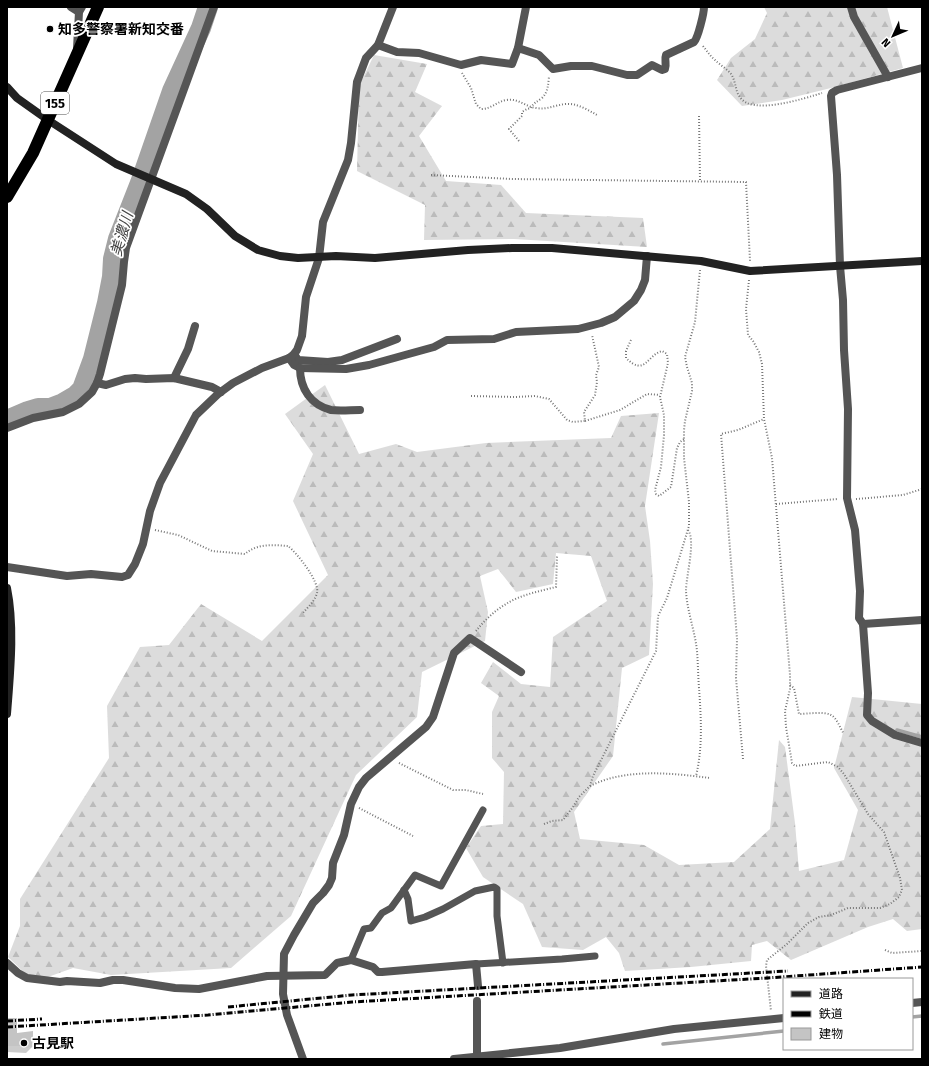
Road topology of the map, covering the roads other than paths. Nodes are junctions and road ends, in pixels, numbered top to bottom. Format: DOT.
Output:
graph roads {
  1 [pos="72,7"];
  2 [pos="98,7"];
  3 [pos="214,7"];
  4 [pos="393,7"];
  5 [pos="526,7"];
  6 [pos="704,7"];
  7 [pos="851,7"];
  8 [pos="80,10"];
  9 [pos="378,45"];
  10 [pos="518,48"];
  11 [pos="76,57"];
  12 [pos="922,68"];
  13 [pos="888,77"];
  14 [pos="7,87"];
  15 [pos="48,120"];
  16 [pos="152,178"];
  17 [pos="7,197"];
  18 [pos="647,256"];
  19 [pos="319,258"];
  20 [pos="922,261"];
  21 [pos="840,266"];
  22 [pos="195,326"];
  23 [pos="397,339"];
  24 [pos="291,356"];
  25 [pos="300,368"];
  26 [pos="174,378"];
  27 [pos="97,383"];
  28 [pos="221,392"];
  29 [pos="360,410"];
  30 [pos="7,428"];
  31 [pos="7,567"];
  32 [pos="7,588"];
  33 [pos="922,620"];
  34 [pos="863,624"];
  35 [pos="8,670"];
  36 [pos="521,672"];
  37 [pos="7,714"];
  38 [pos="922,743"];
  39 [pos="483,810"];
  40 [pos="404,890"];
  41 [pos="595,956"];
  42 [pos="351,960"];
  43 [pos="7,963"];
  44 [pos="503,963"];
  45 [pos="476,964"];
  46 [pos="284,975"];
  47 [pos="478,986"];
  48 [pos="477,1001"];
  49 [pos="783,1018"];
  50 [pos="477,1057"];
  51 [pos="303,1059"];
  52 [pos="454,1059"];
  1 -- 8 [label="street"];
  2 -- 11 [label="highway, 155"];
  3 -- 16 [label="street"];
  4 -- 9 [label="street"];
  5 -- 10 [label="street"];
  6 -- 10 [label="street"];
  7 -- 13 [label="street"];
  8 -- 11 [label="street"];
  9 -- 10 [label="street"];
  9 -- 19 [label="street"];
  11 -- 15 [label="highway, 155"];
  12 -- 13 [label="street"];
  13 -- 21 [label="street"];
  14 -- 15 [label="street"];
  15 -- 16 [label="street"];
  15 -- 17 [label="highway, 155"];
  16 -- 19 [label="street"];
  16 -- 27 [label="street"];
  18 -- 19 [label="street"];
  18 -- 21 [label="street"];
  18 -- 25 [label="street"];
  19 -- 24 [label="street"];
  20 -- 21 [label="street"];
  21 -- 34 [label="street"];
  22 -- 26 [label="street"];
  23 -- 24 [label="street"];
  24 -- 25 [label="street"];
  24 -- 28 [label="street"];
  25 -- 29 [label="street"];
  26 -- 27 [label="street"];
  26 -- 28 [label="street"];
  27 -- 30 [label="street"];
  28 -- 31 [label="street"];
  32 -- 35 [label="street"];
  33 -- 34 [label="street"];
  34 -- 38 [label="street"];
  35 -- 37 [label="street"];
  36 -- 46 [label="street"];
  39 -- 40 [label="lane"];
  40 -- 42 [label="lane"];
  40 -- 44 [label="lane"];
  41 -- 44 [label="lane"];
  42 -- 45 [label="street"];
  42 -- 46 [label="street"];
  43 -- 46 [label="street"];
  44 -- 45 [label="lane"];
  45 -- 47 [label="street"];
  46 -- 51 [label="street"];
  48 -- 50 [label="street"];
  49 -- 50 [label="street"];
  50 -- 52 [label="street"];
}
